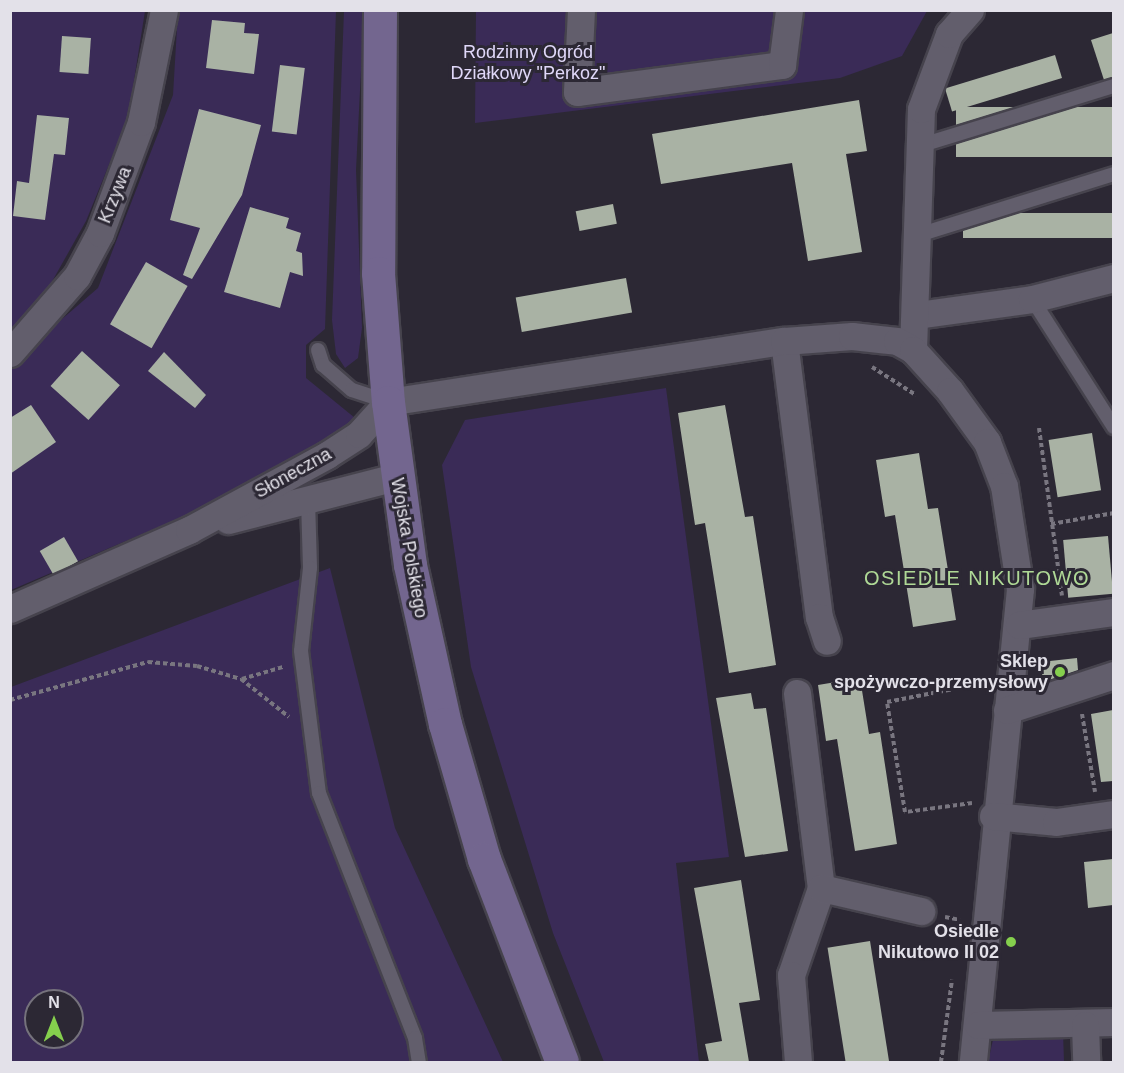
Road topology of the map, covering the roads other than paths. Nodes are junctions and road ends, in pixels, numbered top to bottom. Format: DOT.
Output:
graph roads {
  1 [pos="164,10"];
  2 [pos="380,10"];
  3 [pos="581,10"];
  4 [pos="789,10"];
  5 [pos="970,10"];
  6 [pos="1113,86"];
  7 [pos="922,145"];
  8 [pos="1113,174"];
  9 [pos="915,236"];
  10 [pos="1113,278"];
  11 [pos="1032,299"];
  12 [pos="917,315"];
  13 [pos="784,341"];
  14 [pos="318,350"];
  15 [pos="913,350"];
  16 [pos="10,353"];
  17 [pos="388,402"];
  18 [pos="1113,427"];
  19 [pos="396,477"];
  20 [pos="308,500"];
  21 [pos="189,530"];
  22 [pos="10,609"];
  23 [pos="1113,612"];
  24 [pos="1019,625"];
  25 [pos="827,641"];
  26 [pos="1113,675"];
  27 [pos="797,693"];
  28 [pos="1007,710"];
  29 [pos="983,810"];
  30 [pos="1106,815"];
  31 [pos="821,888"];
  32 [pos="921,912"];
  33 [pos="1113,1022"];
  34 [pos="978,1025"];
  35 [pos="1085,1025"];
  36 [pos="419,1062"];
  37 [pos="562,1062"];
  38 [pos="798,1062"];
  39 [pos="973,1062"];
  40 [pos="1086,1062"];
  1 -- 16 [label="street, Krzywa"];
  2 -- 17 [label="street, Wojska Polskiego"];
  3 -- 4 [label="street"];
  5 -- 7 [label="street"];
  6 -- 7 [label="lane"];
  7 -- 9 [label="street"];
  8 -- 9 [label="lane"];
  9 -- 12 [label="street"];
  10 -- 11 [label="street"];
  11 -- 12 [label="street"];
  11 -- 18 [label="lane"];
  12 -- 15 [label="street"];
  13 -- 15 [label="street"];
  13 -- 17 [label="street"];
  13 -- 25 [label="street"];
  14 -- 17 [label="lane"];
  15 -- 24 [label="street"];
  17 -- 19 [label="street, Wojska Polskiego"];
  17 -- 21 [label="street, Słoneczna"];
  19 -- 20 [label="street, Słoneczna"];
  19 -- 37 [label="street, Wojska Polskiego"];
  20 -- 21 [label="street, Słoneczna"];
  20 -- 36 [label="lane"];
  21 -- 22 [label="street, Słoneczna"];
  23 -- 24 [label="street"];
  24 -- 28 [label="street"];
  26 -- 28 [label="street"];
  27 -- 31 [label="street"];
  28 -- 29 [label="street"];
  29 -- 30 [label="street"];
  29 -- 34 [label="street"];
  31 -- 32 [label="street"];
  31 -- 38 [label="street"];
  33 -- 35 [label="street"];
  34 -- 35 [label="street"];
  34 -- 39 [label="street"];
  35 -- 40 [label="street"];
}
